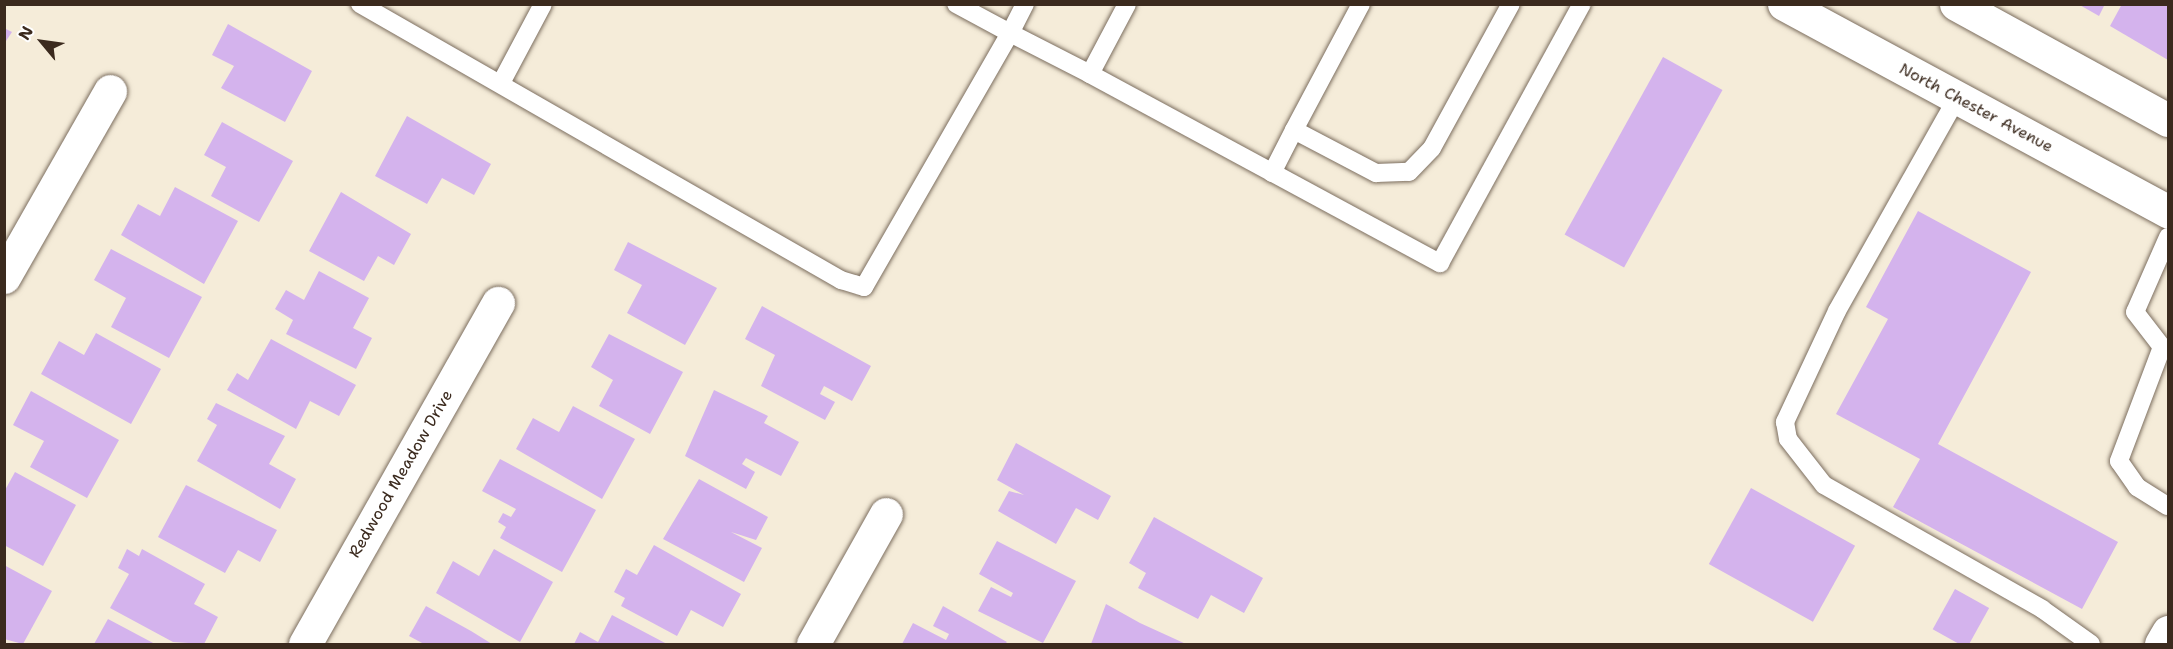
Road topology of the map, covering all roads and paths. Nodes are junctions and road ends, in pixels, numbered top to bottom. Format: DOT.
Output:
graph roads {
  1 [pos="360,4"];
  2 [pos="543,4"];
  3 [pos="956,4"];
  4 [pos="1025,4"];
  5 [pos="1127,4"];
  6 [pos="1361,4"];
  7 [pos="1511,4"];
  8 [pos="1582,4"];
  9 [pos="1784,4"];
  10 [pos="1956,4"];
  11 [pos="1010,33"];
  12 [pos="1090,74"];
  13 [pos="501,83"];
  14 [pos="110,92"];
  15 [pos="1957,98"];
  16 [pos="2169,120"];
  17 [pos="1294,130"];
  18 [pos="1272,173"];
  19 [pos="2169,212"];
  20 [pos="2169,237"];
  21 [pos="4,278"];
  22 [pos="498,303"];
  23 [pos="2169,506"];
  24 [pos="886,514"];
  25 [pos="2169,632"];
  26 [pos="304,645"];
  27 [pos="813,645"];
  28 [pos="2091,645"];
  29 [pos="2161,645"];
  1 -- 13 [label="lane"];
  2 -- 13 [label="lane"];
  3 -- 11 [label="lane"];
  4 -- 11 [label="lane"];
  5 -- 12 [label="lane"];
  6 -- 17 [label="lane"];
  7 -- 17 [label="lane"];
  8 -- 18 [label="lane"];
  9 -- 15 [label="street, North Chester Avenue"];
  10 -- 16 [label="street"];
  11 -- 12 [label="lane"];
  11 -- 13 [label="lane"];
  12 -- 18 [label="lane"];
  14 -- 21 [label="street"];
  15 -- 19 [label="street, North Chester Avenue"];
  15 -- 28 [label="lane"];
  17 -- 18 [label="lane"];
  20 -- 23 [label="lane"];
  22 -- 26 [label="street, Redwood Meadow Drive"];
  24 -- 27 [label="street"];
  25 -- 29 [label="street"];
}
